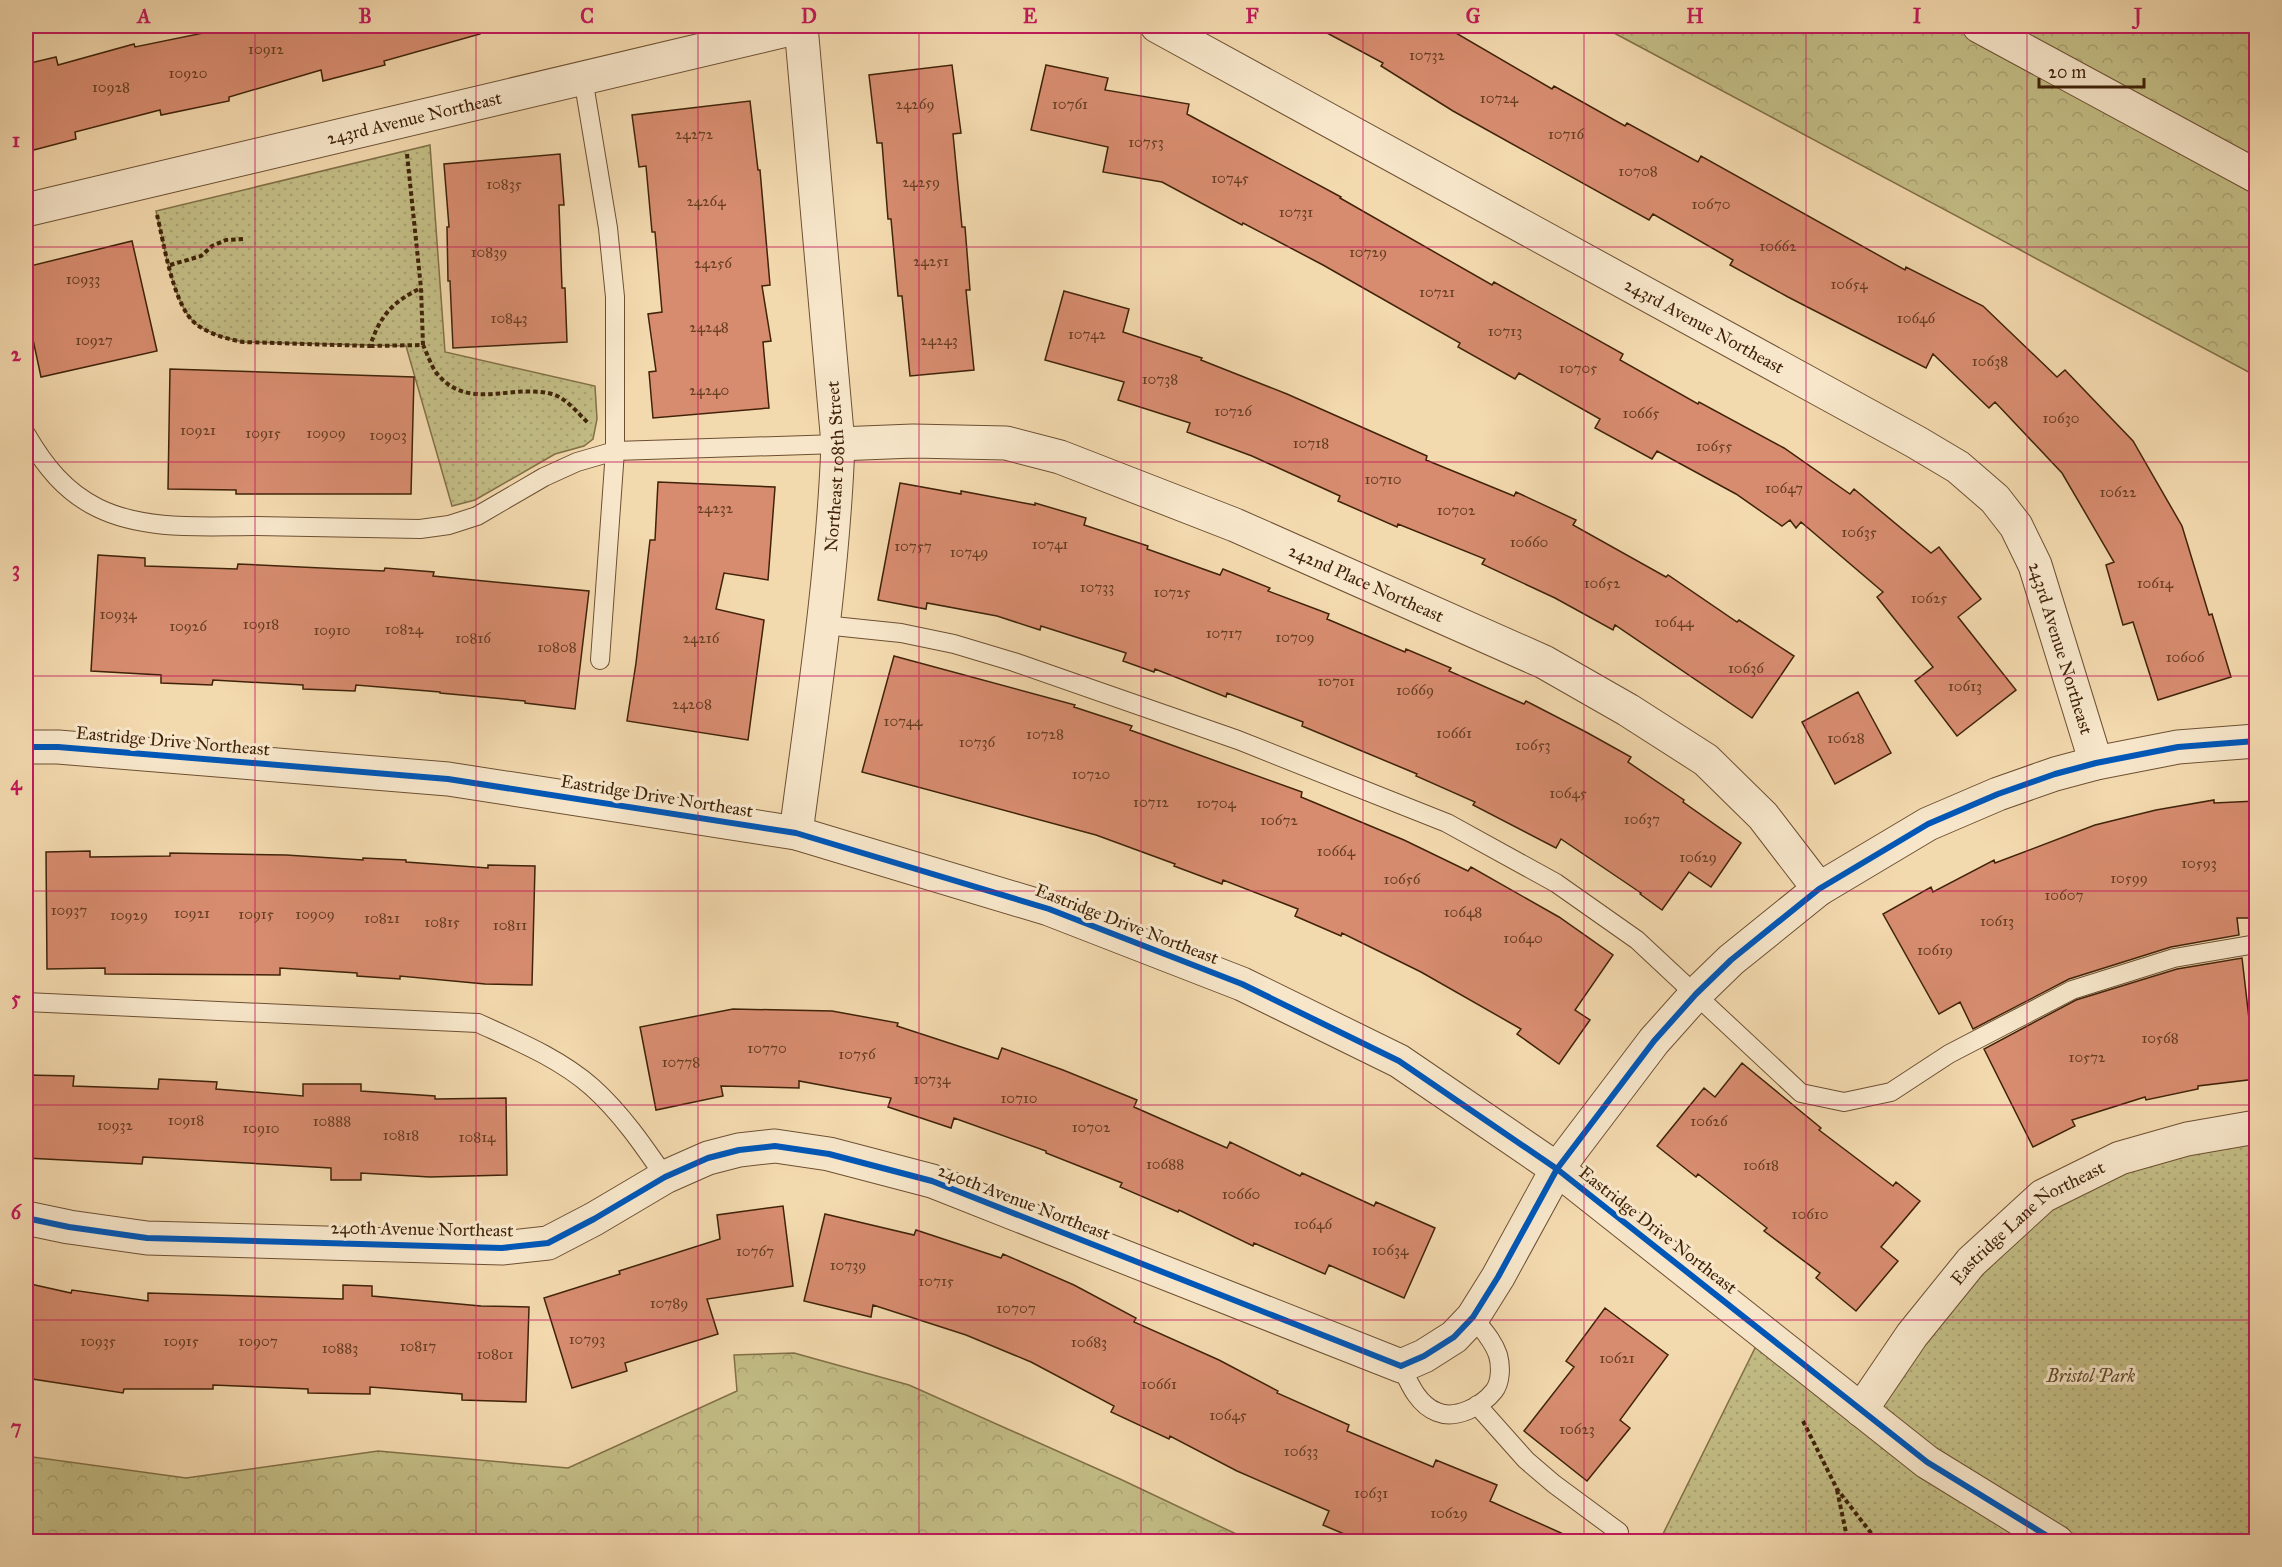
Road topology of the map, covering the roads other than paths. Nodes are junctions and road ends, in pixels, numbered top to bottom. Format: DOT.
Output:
graph roads {
  1 [pos="802,26"];
  2 [pos="1157,26"];
  3 [pos="1979,26"];
  4 [pos="583,78"];
  5 [pos="2256,176"];
  6 [pos="26,210"];
  7 [pos="26,434"];
  8 [pos="838,444"];
  9 [pos="615,451"];
  10 [pos="824,625"];
  11 [pos="600,660"];
  12 [pos="2256,741"];
  13 [pos="26,747"];
  14 [pos="2096,763"];
  15 [pos="796,833"];
  16 [pos="1819,889"];
  17 [pos="2256,944"];
  18 [pos="1696,994"];
  19 [pos="26,1002"];
  20 [pos="2256,1127"];
  21 [pos="1557,1169"];
  22 [pos="665,1177"];
  23 [pos="26,1218"];
  24 [pos="1473,1317"];
  25 [pos="1401,1366"];
  26 [pos="1477,1405"];
  27 [pos="1861,1410"];
  28 [pos="1618,1532"];
  29 [pos="2057,1542"];
  1 -- 4 [label="street, 243rd Avenue Northeast"];
  1 -- 8 [label="street, Northeast 108th Street"];
  2 -- 14 [label="street, 243rd Avenue Northeast"];
  3 -- 5 [label="street"];
  4 -- 6 [label="street, 243rd Avenue Northeast"];
  4 -- 9 [label="lane"];
  7 -- 9 [label="lane"];
  8 -- 9 [label="lane"];
  8 -- 10 [label="street, Northeast 108th Street"];
  8 -- 16 [label="street, 242nd Place Northeast"];
  9 -- 11 [label="lane"];
  10 -- 15 [label="street, Northeast 108th Street"];
  10 -- 18 [label="lane"];
  12 -- 14 [label="street"];
  13 -- 15 [label="street, Eastridge Drive Northeast"];
  14 -- 16 [label="street"];
  15 -- 21 [label="street, Eastridge Drive Northeast"];
  16 -- 18 [label="street"];
  17 -- 18 [label="lane"];
  18 -- 21 [label="street"];
  19 -- 22 [label="lane"];
  20 -- 27 [label="street, Eastridge Lane Northeast"];
  21 -- 24 [label="street"];
  21 -- 27 [label="street, Eastridge Drive Northeast"];
  22 -- 23 [label="street, 240th Avenue Northeast"];
  22 -- 25 [label="street, 240th Avenue Northeast"];
  24 -- 25 [label="street"];
  24 -- 26 [label="lane"];
  25 -- 26 [label="lane"];
  26 -- 28 [label="lane"];
  27 -- 29 [label="street, Eastridge Drive Northeast"];
}
